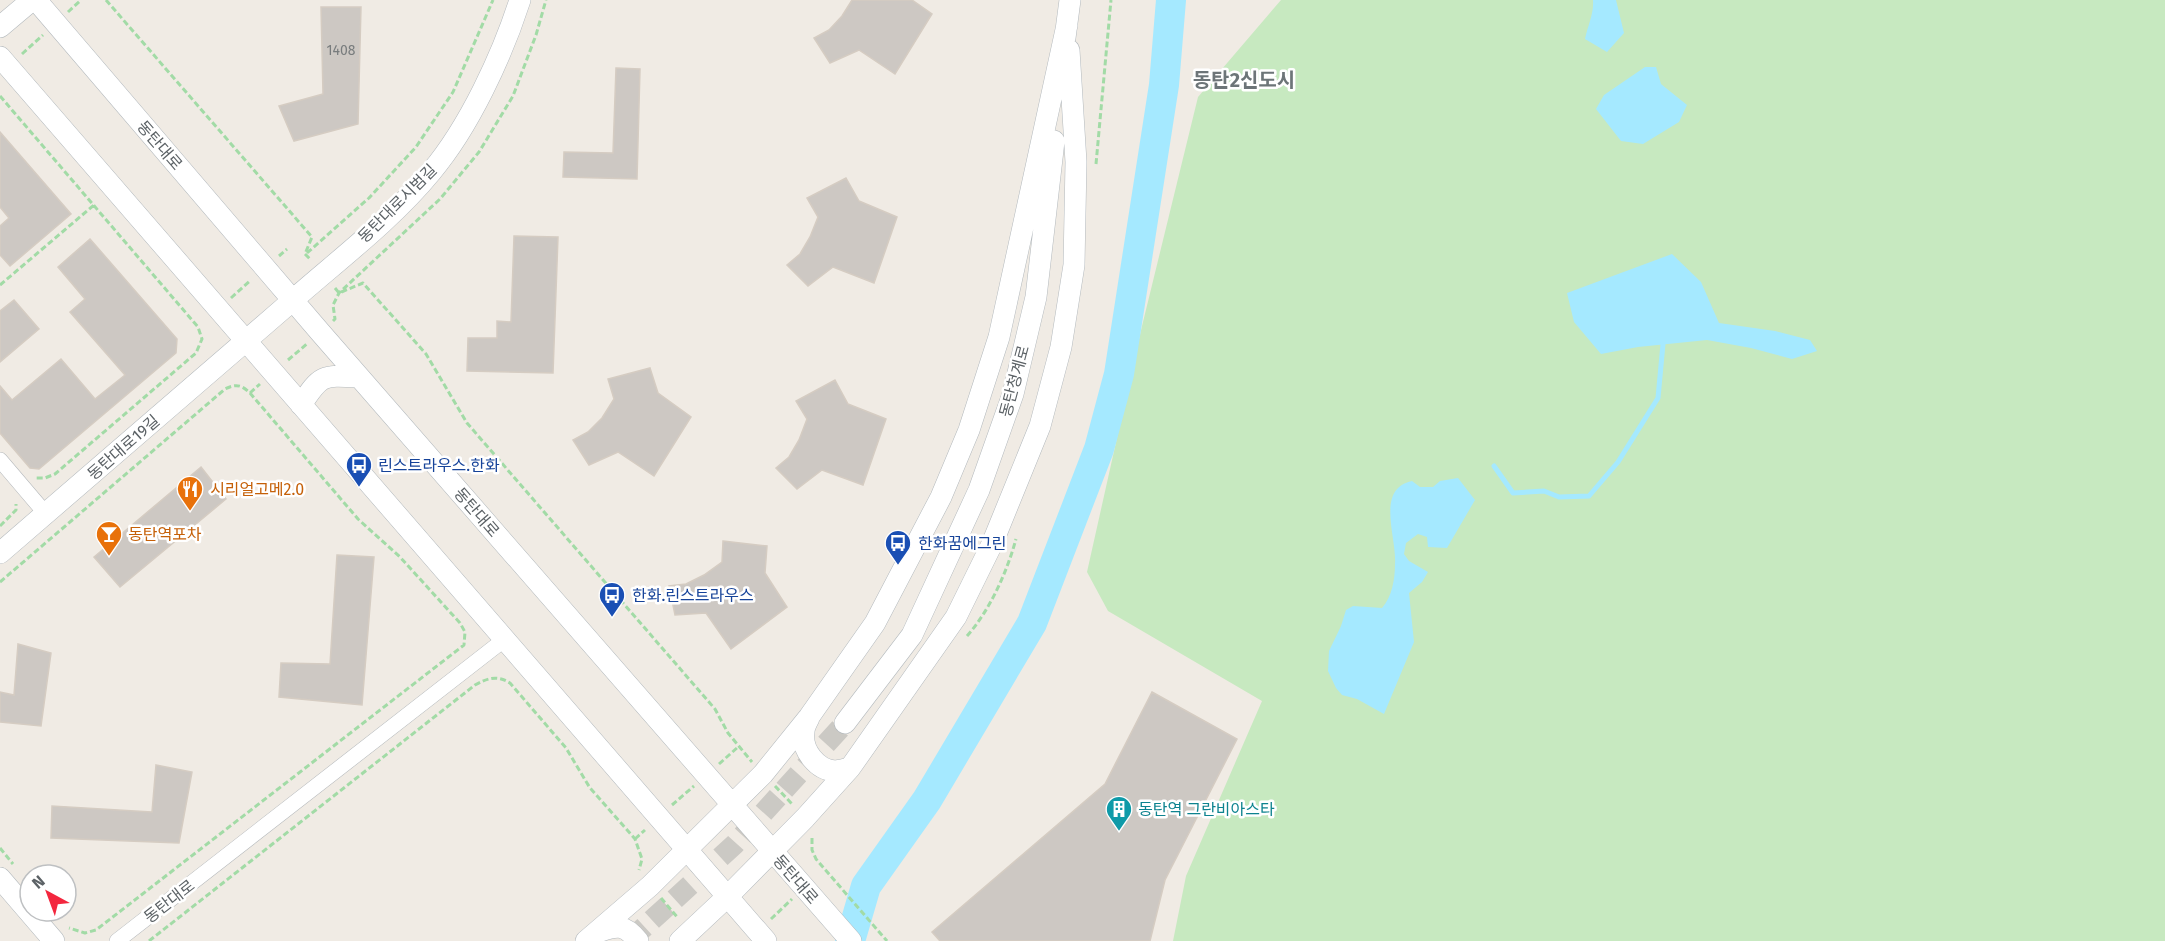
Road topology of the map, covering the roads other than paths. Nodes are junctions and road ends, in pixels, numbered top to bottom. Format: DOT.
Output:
graph roads {
  1 [pos="34,0"];
  2 [pos="520,0"];
  3 [pos="1070,0"];
  4 [pos="1067,25"];
  5 [pos="0,27"];
  6 [pos="4,62"];
  7 [pos="292,300"];
  8 [pos="246,341"];
  9 [pos="359,377"];
  10 [pos="301,405"];
  11 [pos="0,460"];
  12 [pos="46,513"];
  13 [pos="0,553"];
  14 [pos="505,639"];
  15 [pos="809,717"];
  16 [pos="845,723"];
  17 [pos="850,768"];
  18 [pos="732,805"];
  19 [pos="687,850"];
  20 [pos="772,851"];
  21 [pos="0,878"];
  22 [pos="728,896"];
  23 [pos="61,934"];
  24 [pos="762,936"];
  25 [pos="590,937"];
  26 [pos="685,937"];
  27 [pos="117,941"];
  28 [pos="638,941"];
  29 [pos="851,941"];
  1 -- 5 [label="street"];
  1 -- 7 [label="street, 동탄대로"];
  2 -- 7 [label="street, 동탄대로시범길"];
  3 -- 4 [label="street, 동탄청계로"];
  4 -- 15 [label="street"];
  4 -- 16 [label="street, 동탄청계로"];
  4 -- 17 [label="street"];
  6 -- 8 [label="street"];
  7 -- 8 [label="street, 동탄대로시범길"];
  7 -- 9 [label="street, 동탄대로"];
  8 -- 10 [label="street"];
  8 -- 12 [label="street, 동탄대로19길"];
  9 -- 10 [label="street"];
  9 -- 18 [label="street, 동탄대로"];
  10 -- 14 [label="street"];
  11 -- 12 [label="street"];
  12 -- 13 [label="street, 동탄대로19길"];
  14 -- 19 [label="street"];
  14 -- 27 [label="street, 동탄대로"];
  15 -- 17 [label="street"];
  15 -- 18 [label="street"];
  17 -- 20 [label="street"];
  18 -- 19 [label="street"];
  18 -- 20 [label="street, 동탄대로"];
  19 -- 22 [label="street"];
  19 -- 25 [label="street"];
  20 -- 22 [label="street"];
  20 -- 29 [label="street, 동탄대로"];
  21 -- 23 [label="street"];
  22 -- 24 [label="street"];
  22 -- 26 [label="street"];
  25 -- 28 [label="street"];
}
